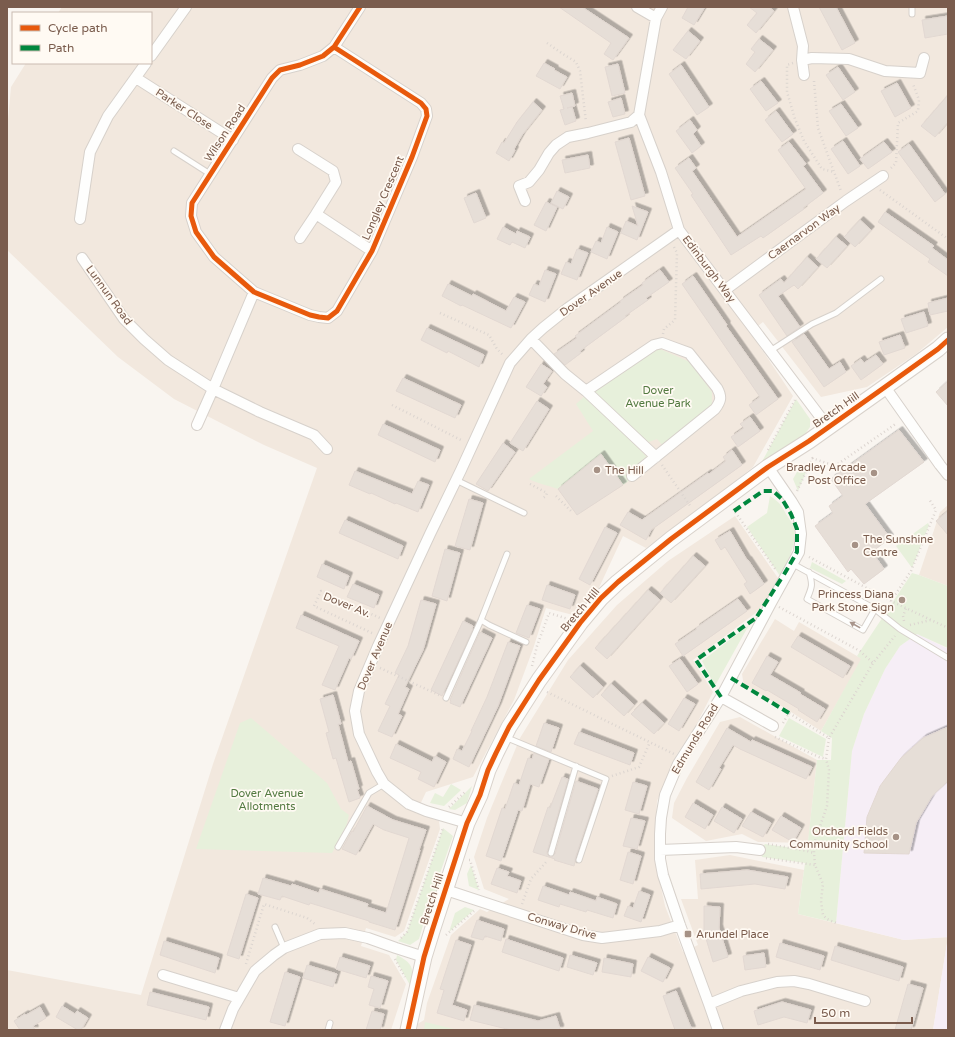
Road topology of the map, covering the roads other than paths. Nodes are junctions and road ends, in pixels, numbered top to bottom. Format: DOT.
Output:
graph roads {
  1 [pos="186,7"];
  2 [pos="360,7"];
  3 [pos="637,7"];
  4 [pos="662,7"];
  5 [pos="793,7"];
  6 [pos="912,7"];
  7 [pos="912,14"];
  8 [pos="656,18"];
  9 [pos="334,47"];
  10 [pos="152,55"];
  11 [pos="924,58"];
  12 [pos="807,59"];
  13 [pos="145,64"];
  14 [pos="804,75"];
  15 [pos="136,78"];
  16 [pos="639,115"];
  17 [pos="233,140"];
  18 [pos="298,149"];
  19 [pos="174,151"];
  20 [pos="210,174"];
  21 [pos="883,176"];
  22 [pos="525,201"];
  23 [pos="316,214"];
  24 [pos="80,219"];
  25 [pos="679,230"];
  26 [pos="300,238"];
  27 [pos="372,251"];
  28 [pos="82,258"];
  29 [pos="881,280"];
  30 [pos="725,290"];
  31 [pos="254,292"];
  32 [pos="532,339"];
  33 [pos="948,340"];
  34 [pos="770,351"];
  35 [pos="886,387"];
  36 [pos="213,389"];
  37 [pos="586,391"];
  38 [pos="197,425"];
  39 [pos="828,428"];
  40 [pos="327,449"];
  41 [pos="656,457"];
  42 [pos="767,461"];
  43 [pos="948,475"];
  44 [pos="632,476"];
  45 [pos="456,480"];
  46 [pos="524,514"];
  47 [pos="507,554"];
  48 [pos="793,564"];
  49 [pos="809,572"];
  50 [pos="875,609"];
  51 [pos="481,620"];
  52 [pos="526,642"];
  53 [pos="948,658"];
  54 [pos="721,697"];
  55 [pos="446,698"];
  56 [pos="778,727"];
  57 [pos="504,736"];
  58 [pos="576,766"];
  59 [pos="384,784"];
  60 [pos="467,823"];
  61 [pos="338,847"];
  62 [pos="660,850"];
  63 [pos="760,850"];
  64 [pos="551,853"];
  65 [pos="579,860"];
  66 [pos="446,890"];
  67 [pos="680,925"];
  68 [pos="275,927"];
  69 [pos="284,948"];
  70 [pos="424,957"];
  71 [pos="163,975"];
  72 [pos="239,998"];
  73 [pos="865,1001"];
  74 [pos="709,1004"];
  75 [pos="330,1023"];
  76 [pos="225,1030"];
  77 [pos="328,1030"];
  78 [pos="408,1030"];
  79 [pos="718,1030"];
  1 -- 10 [label="street"];
  2 -- 9 [label="street, Wilson Road"];
  3 -- 8 [label="street"];
  4 -- 8 [label="street"];
  5 -- 12 [label="street"];
  6 -- 7 [label="lane"];
  8 -- 16 [label="street"];
  9 -- 17 [label="street, Wilson Road"];
  9 -- 27 [label="street, Longley Crescent"];
  11 -- 12 [label="street"];
  12 -- 14 [label="street"];
  13 -- 15 [label="street"];
  15 -- 17 [label="street, Parker Close"];
  15 -- 24 [label="street"];
  16 -- 22 [label="street"];
  16 -- 25 [label="street, Edinburgh Way"];
  17 -- 20 [label="street, Wilson Road"];
  18 -- 23 [label="street"];
  19 -- 20 [label="lane"];
  20 -- 31 [label="street, Wilson Road"];
  21 -- 30 [label="street, Caernarvon Way"];
  23 -- 26 [label="street"];
  23 -- 27 [label="street"];
  25 -- 30 [label="street, Edinburgh Way"];
  25 -- 32 [label="street, Dover Avenue"];
  27 -- 31 [label="street, Longley Crescent"];
  28 -- 36 [label="street, Lunnun Road"];
  29 -- 34 [label="lane"];
  30 -- 34 [label="street, Edinburgh Way"];
  31 -- 36 [label="street"];
  32 -- 37 [label="street"];
  32 -- 45 [label="street, Dover Avenue"];
  33 -- 35 [label="street, Bretch Hill"];
  34 -- 39 [label="street, Edinburgh Way"];
  35 -- 39 [label="street, Bretch Hill"];
  35 -- 43 [label="street"];
  36 -- 38 [label="street"];
  36 -- 40 [label="street, Lunnun Road"];
  37 -- 41 [label="street"];
  37 -- 41 [label="street"];
  39 -- 42 [label="street, Bretch Hill"];
  41 -- 44 [label="street"];
  42 -- 48 [label="street, Edmunds Road"];
  42 -- 57 [label="street, Bretch Hill"];
  45 -- 46 [label="lane"];
  45 -- 59 [label="street, Dover Avenue"];
  47 -- 51 [label="lane"];
  48 -- 49 [label="lane"];
  48 -- 54 [label="street, Edmunds Road"];
  49 -- 50 [label="lane"];
  50 -- 49 [label="lane, one-way"];
  50 -- 53 [label="lane"];
  51 -- 52 [label="lane"];
  51 -- 55 [label="lane"];
  54 -- 56 [label="street"];
  54 -- 62 [label="street, Edmunds Road"];
  57 -- 58 [label="lane"];
  57 -- 60 [label="street, Bretch Hill"];
  58 -- 64 [label="lane"];
  58 -- 65 [label="lane"];
  59 -- 60 [label="street, Dover Avenue"];
  59 -- 61 [label="lane"];
  60 -- 66 [label="street, Bretch Hill"];
  62 -- 63 [label="street"];
  62 -- 67 [label="street, Edmunds Road"];
  66 -- 67 [label="street, Conway Drive"];
  66 -- 70 [label="street, Bretch Hill"];
  67 -- 74 [label="street, Edmunds Road"];
  68 -- 69 [label="lane"];
  69 -- 70 [label="street"];
  69 -- 72 [label="street"];
  70 -- 78 [label="street, Bretch Hill"];
  71 -- 72 [label="street"];
  72 -- 76 [label="street"];
  73 -- 74 [label="street"];
  74 -- 79 [label="street, Edmunds Road"];
  75 -- 77 [label="lane"];
}
